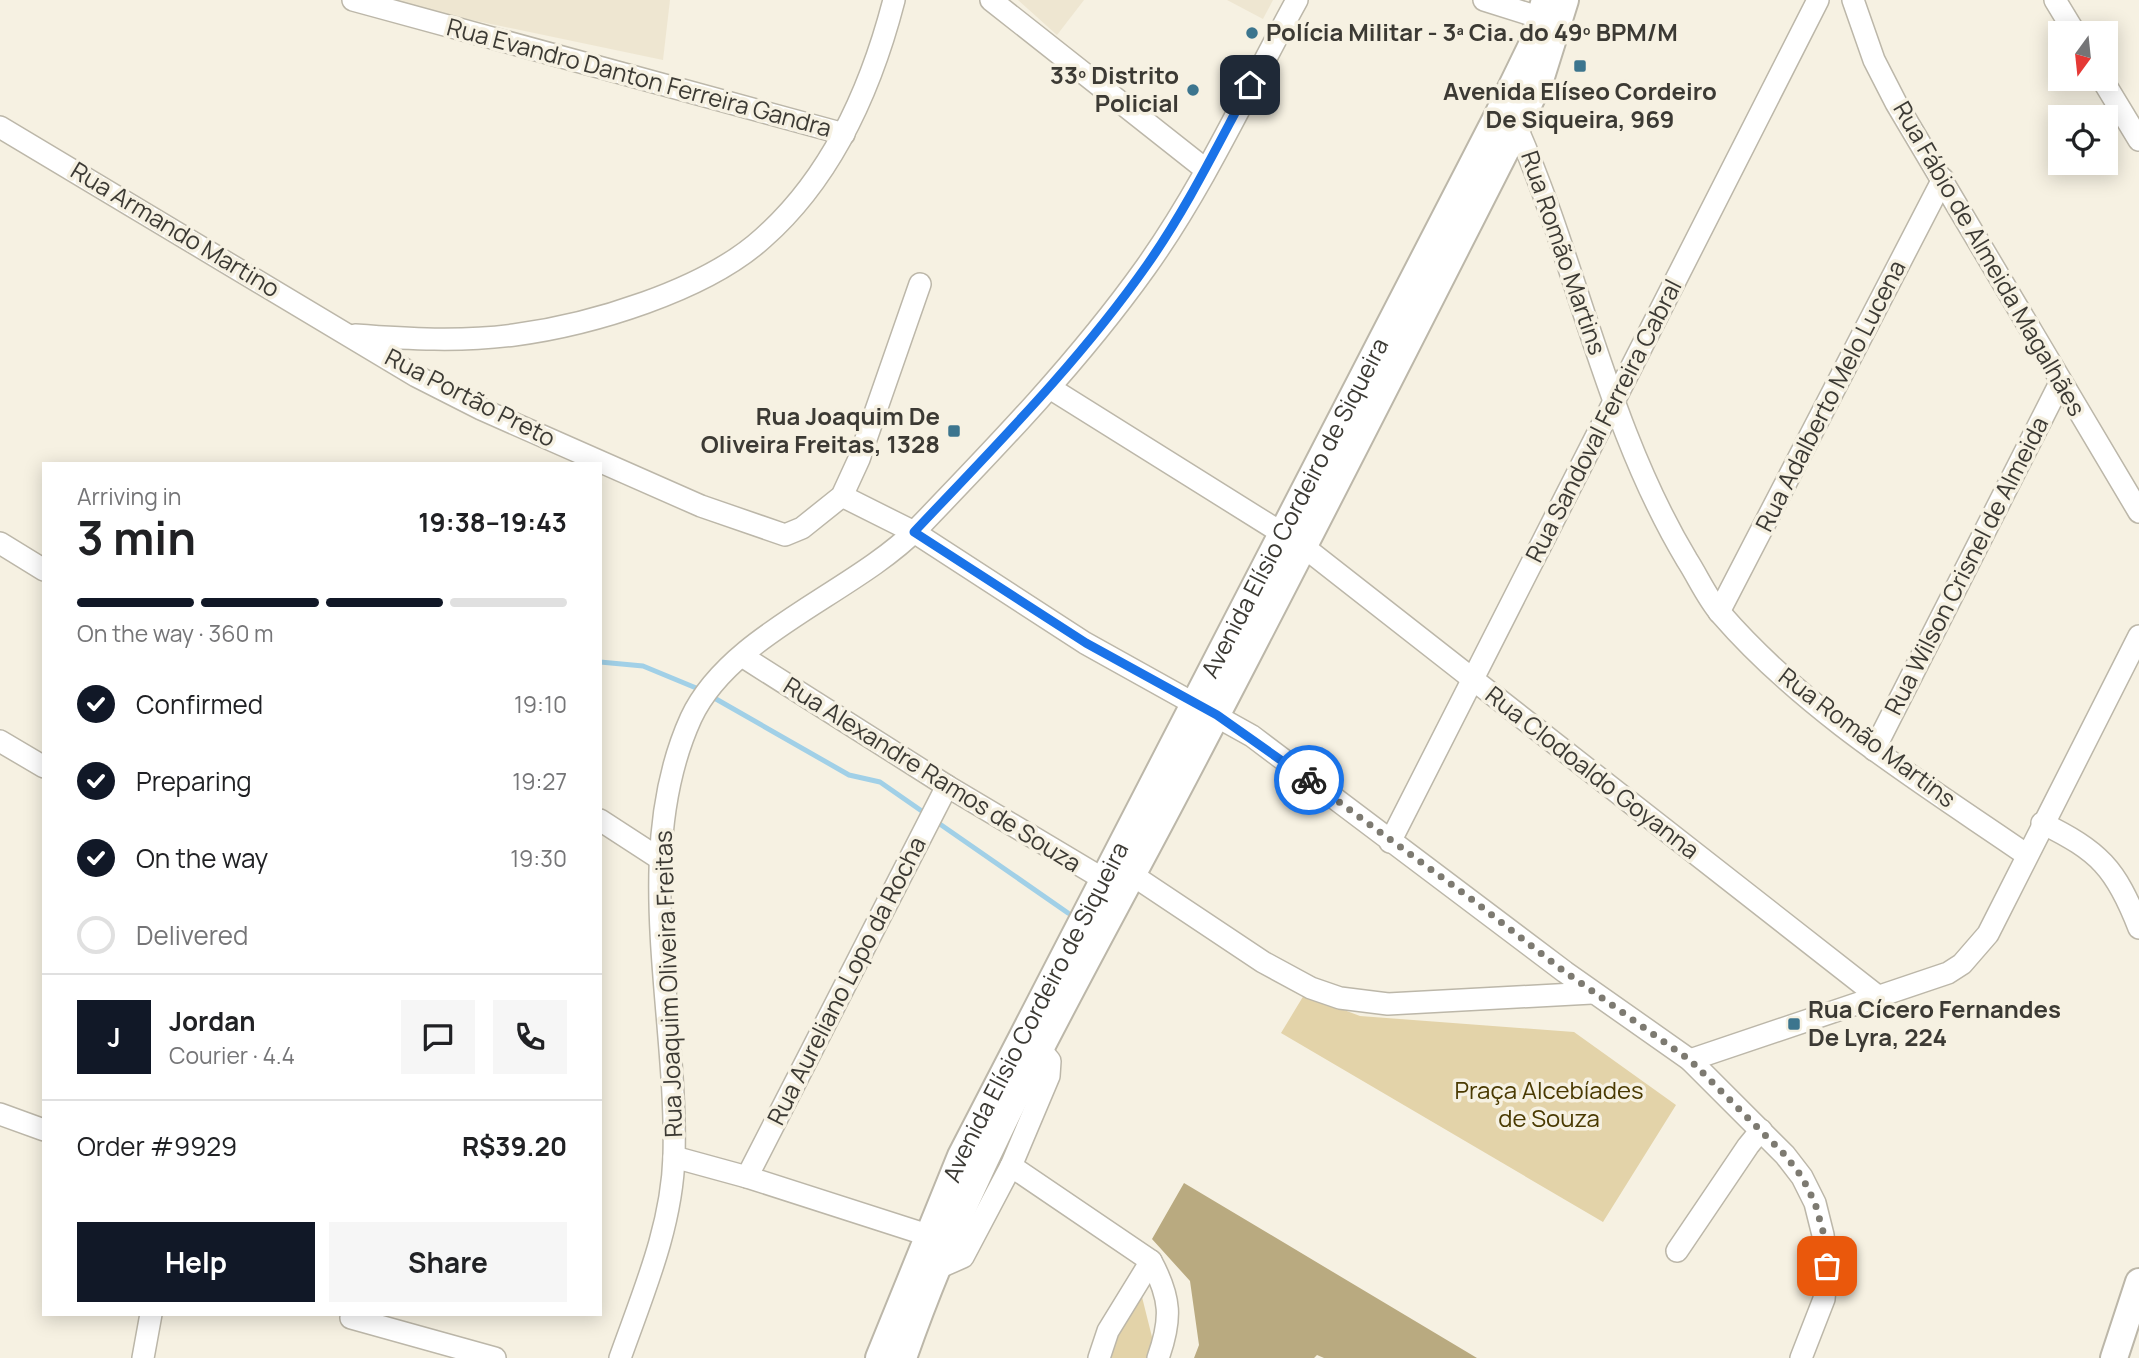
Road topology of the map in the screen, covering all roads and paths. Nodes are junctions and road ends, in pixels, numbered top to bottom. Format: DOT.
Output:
graph roads {
  1 [pos="353,0"];
  2 [pos="894,0"];
  3 [pos="990,0"];
  4 [pos="1297,0"];
  5 [pos="1484,0"];
  6 [pos="1818,0"];
  7 [pos="1853,0"];
  8 [pos="2055,0"];
  9 [pos="1553,10"];
  10 [pos="2068,21"];
  11 [pos="2109,91"];
  12 [pos="1507,123"];
  13 [pos="0,127"];
  14 [pos="844,134"];
  15 [pos="2139,140"];
  16 [pos="1205,169"];
  17 [pos="1943,180"];
  18 [pos="920,284"];
  19 [pos="349,334"];
  20 [pos="415,340"];
  21 [pos="416,376"];
  22 [pos="2060,383"];
  23 [pos="1050,388"];
  24 [pos="1614,401"];
  25 [pos="601,462"];
  26 [pos="602,462"];
  27 [pos="842,496"];
  28 [pos="2139,512"];
  29 [pos="914,532"];
  30 [pos="1294,541"];
  31 [pos="0,542"];
  32 [pos="42,569"];
  33 [pos="1719,612"];
  34 [pos="2139,636"];
  35 [pos="736,661"];
  36 [pos="1472,679"];
  37 [pos="1207,709"];
  38 [pos="0,741"];
  39 [pos="1874,750"];
  40 [pos="42,765"];
  41 [pos="943,793"];
  42 [pos="602,821"];
  43 [pos="2042,822"];
  44 [pos="1390,842"];
  45 [pos="2027,855"];
  46 [pos="660,859"];
  47 [pos="1119,877"];
  48 [pos="2139,928"];
  49 [pos="1565,972"];
  50 [pos="1592,993"];
  51 [pos="1545,996"];
  52 [pos="1880,998"];
  53 [pos="1041,1050"];
  54 [pos="1690,1060"];
  55 [pos="0,1114"];
  56 [pos="42,1129"];
  57 [pos="1761,1130"];
  58 [pos="674,1157"];
  59 [pos="1011,1166"];
  60 [pos="747,1177"];
  61 [pos="939,1239"];
  62 [pos="1677,1251"];
  63 [pos="1151,1261"];
  64 [pos="938,1268"];
  65 [pos="2139,1282"];
  66 [pos="151,1316"];
  67 [pos="351,1318"];
  68 [pos="143,1358"];
  69 [pos="495,1358"];
  70 [pos="621,1358"];
  71 [pos="880,1358"];
  72 [pos="903,1358"];
  73 [pos="1099,1358"];
  74 [pos="1158,1358"];
  75 [pos="1801,1358"];
  76 [pos="2115,1358"];
  1 -- 14 [label="street, Rua Evandro Danton Ferreira Gandra"];
  2 -- 14 [label="street"];
  3 -- 16 [label="street"];
  4 -- 16 [label="street, Rua Joaquim Oliveira Freitas"];
  5 -- 9 [label="street"];
  6 -- 24 [label="street, Rua Sandoval Ferreira Cabral"];
  7 -- 17 [label="street, Rua Fábio de Almeida Magalhães"];
  8 -- 10 [label="street"];
  9 -- 12 [label="main road, Avenida Elísio Cordeiro de Siqueira"];
  11 -- 15 [label="street"];
  12 -- 24 [label="street, Rua Romão Martins"];
  12 -- 30 [label="main road, Avenida Elísio Cordeiro de Siqueira"];
  13 -- 19 [label="street, Rua Armando Martino"];
  14 -- 20 [label="street"];
  16 -- 23 [label="street, Rua Joaquim Oliveira Freitas"];
  17 -- 22 [label="street, Rua Fábio de Almeida Magalhães"];
  17 -- 33 [label="street, Rua Adalberto Melo Lucena"];
  18 -- 27 [label="street, Rua Portão Preto"];
  19 -- 20 [label="street"];
  19 -- 21 [label="street, Rua Portão Preto"];
  20 -- 21 [label="street"];
  21 -- 25 [label="street, Rua Portão Preto"];
  22 -- 28 [label="street, Rua Fábio de Almeida Magalhães"];
  22 -- 39 [label="street, Rua Wilson Crisnel de Almeida"];
  23 -- 29 [label="street, Rua Joaquim Oliveira Freitas"];
  23 -- 30 [label="street, Rua Clodoaldo Goyanna"];
  24 -- 33 [label="street, Rua Romão Martins"];
  24 -- 36 [label="street, Rua Sandoval Ferreira Cabral"];
  26 -- 27 [label="street, Rua Portão Preto"];
  27 -- 29 [label="street"];
  29 -- 35 [label="street, Rua Joaquim Oliveira Freitas"];
  29 -- 37 [label="street"];
  30 -- 36 [label="street, Rua Clodoaldo Goyanna"];
  30 -- 37 [label="main road, Avenida Elísio Cordeiro de Siqueira"];
  31 -- 32 [label="street"];
  33 -- 39 [label="street, Rua Romão Martins"];
  34 -- 43 [label="street"];
  35 -- 41 [label="street, Rua Alexandre Ramos de Souza"];
  35 -- 46 [label="street, Rua Joaquim Oliveira Freitas"];
  36 -- 44 [label="street, Rua Sandoval Ferreira Cabral"];
  36 -- 52 [label="street, Rua Clodoaldo Goyanna"];
  37 -- 44 [label="street"];
  37 -- 47 [label="main road, Avenida Elísio Cordeiro de Siqueira"];
  38 -- 40 [label="street"];
  39 -- 45 [label="street, Rua Romão Martins"];
  41 -- 47 [label="street, Rua Alexandre Ramos de Souza"];
  41 -- 60 [label="street, Rua Aureliano Lopo da Rocha"];
  42 -- 46 [label="street"];
  43 -- 45 [label="street"];
  43 -- 48 [label="street"];
  44 -- 49 [label="street"];
  45 -- 52 [label="street"];
  46 -- 58 [label="street, Rua Joaquim Oliveira Freitas"];
  47 -- 51 [label="street, Rua Alexandre Ramos de Souza"];
  47 -- 53 [label="main road, Avenida Elísio Cordeiro de Siqueira"];
  47 -- 61 [label="main road, Avenida Elísio Cordeiro de Siqueira"];
  49 -- 50 [label="street"];
  49 -- 51 [label="street"];
  50 -- 51 [label="street, Rua Alexandre Ramos de Souza"];
  50 -- 54 [label="street"];
  52 -- 54 [label="street"];
  53 -- 59 [label="street"];
  53 -- 61 [label="main road, Avenida Elísio Cordeiro de Siqueira"];
  54 -- 57 [label="street"];
  55 -- 56 [label="street"];
  57 -- 62 [label="street"];
  57 -- 75 [label="street"];
  58 -- 60 [label="street"];
  58 -- 70 [label="street, Rua Joaquim Oliveira Freitas"];
  59 -- 63 [label="street"];
  59 -- 64 [label="street"];
  60 -- 61 [label="street"];
  61 -- 64 [label="main road, Avenida Elísio Cordeiro de Siqueira"];
  61 -- 71 [label="main road, Avenida Elísio Cordeiro de Siqueira"];
  63 -- 73 [label="street"];
  63 -- 74 [label="street"];
  64 -- 72 [label="main road, Avenida Elísio Cordeiro de Siqueira"];
  65 -- 76 [label="main road"];
  66 -- 68 [label="street"];
  67 -- 69 [label="street"];
}
